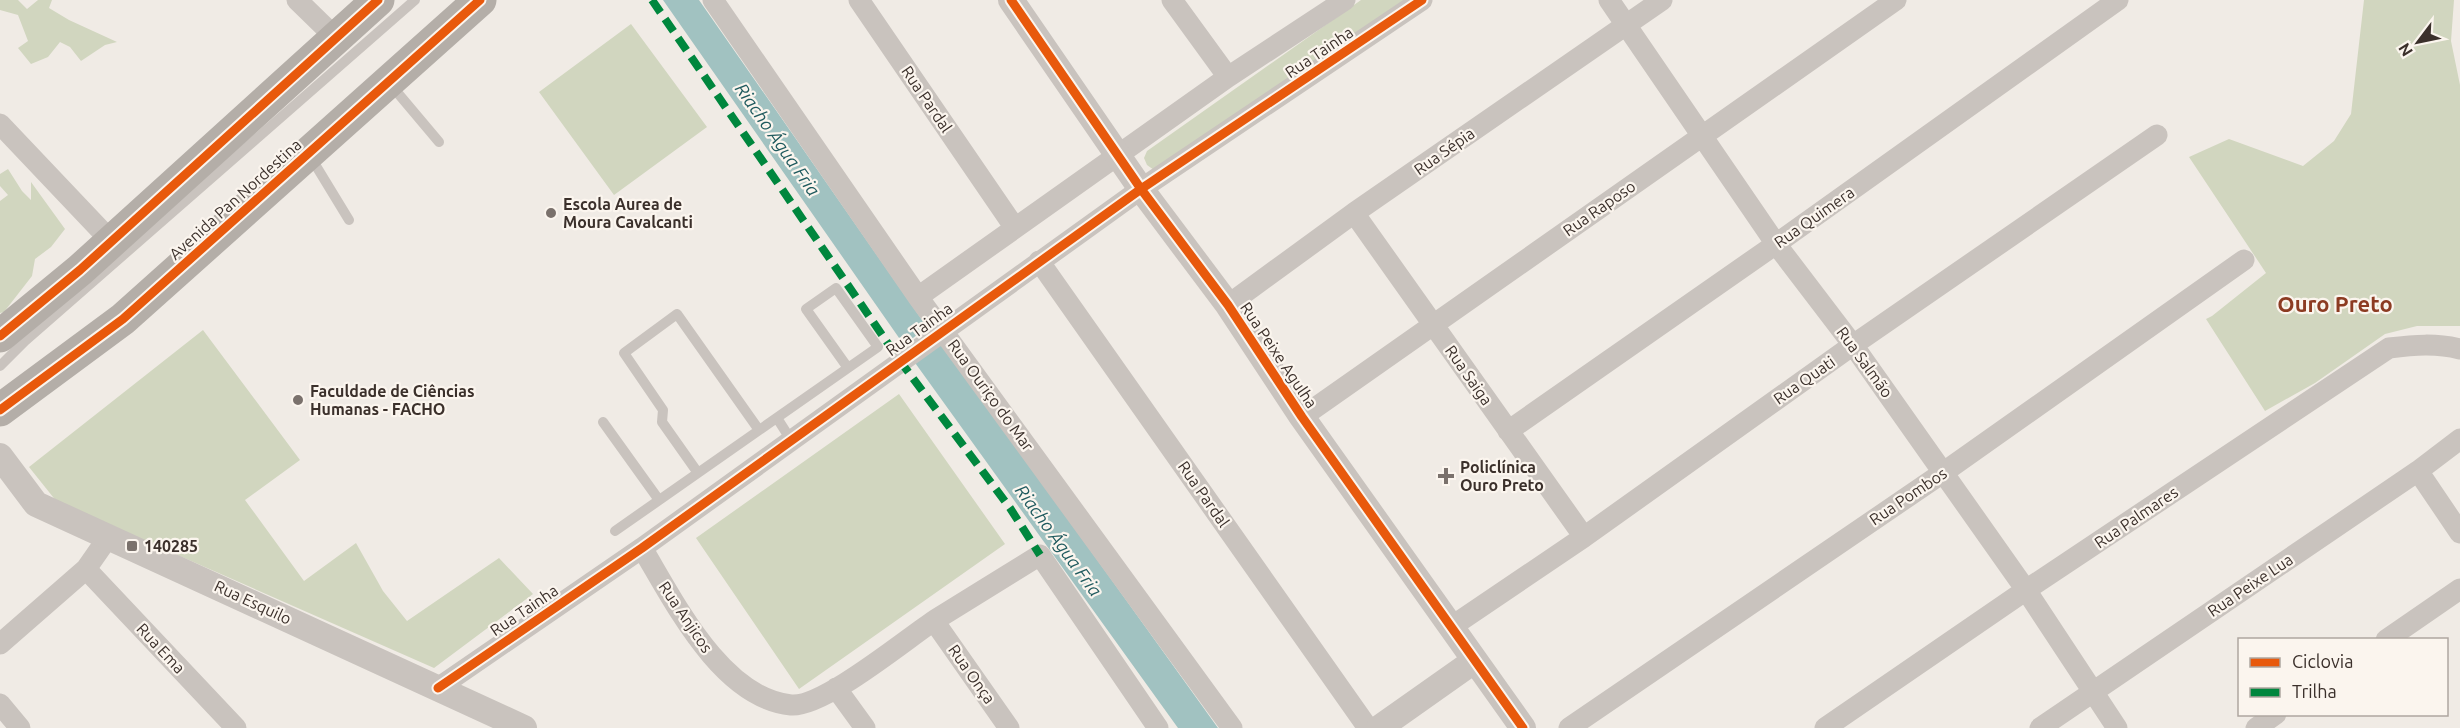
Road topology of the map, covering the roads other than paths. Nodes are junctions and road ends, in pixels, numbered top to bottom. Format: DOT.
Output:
graph roads {
  1 [pos="297,0"];
  2 [pos="415,0"];
  3 [pos="451,0"];
  4 [pos="480,0"];
  5 [pos="713,0"];
  6 [pos="859,0"];
  7 [pos="1011,0"];
  8 [pos="1172,0"];
  9 [pos="1345,0"];
  10 [pos="1422,0"];
  11 [pos="1609,0"];
  12 [pos="1662,0"];
  13 [pos="1896,0"];
  14 [pos="2118,0"];
  15 [pos="1317,8"];
  16 [pos="354,19"];
  17 [pos="1625,26"];
  18 [pos="1228,77"];
  19 [pos="388,82"];
  20 [pos="0,124"];
  21 [pos="1702,135"];
  22 [pos="2157,135"];
  23 [pos="439,142"];
  24 [pos="309,153"];
  25 [pos="1119,156"];
  26 [pos="1141,189"];
  27 [pos="1354,213"];
  28 [pos="349,220"];
  29 [pos="1015,228"];
  30 [pos="111,242"];
  31 [pos="1776,244"];
  32 [pos="2244,260"];
  33 [pos="1039,261"];
  34 [pos="918,297"];
  35 [pos="1228,305"];
  36 [pos="1433,324"];
  37 [pos="940,332"];
  38 [pos="0,336"];
  39 [pos="1853,345"];
  40 [pos="2460,349"];
  41 [pos="0,366"];
  42 [pos="848,368"];
  43 [pos="1,408"];
  44 [pos="1302,417"];
  45 [pos="777,418"];
  46 [pos="603,422"];
  47 [pos="759,430"];
  48 [pos="1508,430"];
  49 [pos="2460,439"];
  50 [pos="791,440"];
  51 [pos="0,456"];
  52 [pos="2418,471"];
  53 [pos="1944,472"];
  54 [pos="698,473"];
  55 [pos="659,500"];
  56 [pos="615,531"];
  57 [pos="2460,532"];
  58 [pos="109,536"];
  59 [pos="1584,537"];
  60 [pos="642,548"];
  61 [pos="86,569"];
  62 [pos="2460,589"];
  63 [pos="2026,590"];
  64 [pos="934,621"];
  65 [pos="1451,627"];
  66 [pos="2387,638"];
  67 [pos="0,644"];
  68 [pos="1474,662"];
  69 [pos="438,688"];
  70 [pos="836,688"];
  71 [pos="2092,692"];
  72 [pos="0,704"];
  73 [pos="2273,716"];
  74 [pos="20,728"];
  75 [pos="236,728"];
  76 [pos="524,728"];
  77 [pos="865,728"];
  78 [pos="1009,728"];
  79 [pos="1158,728"];
  80 [pos="1232,728"];
  81 [pos="1368,728"];
  82 [pos="1379,728"];
  83 [pos="1522,728"];
  84 [pos="1569,728"];
  85 [pos="1825,728"];
  86 [pos="2040,728"];
  87 [pos="2117,728"];
  88 [pos="2256,728"];
  1 -- 16 [label="street"];
  2 -- 41 [label="lane"];
  3 -- 43 [label="highway, Avenida Pan Nordestina"];
  4 -- 19 [label="highway, Avenida Pan Nordestina"];
  5 -- 34 [label="street, Rua Ouriço do Mar"];
  6 -- 29 [label="street, Rua Pardal"];
  7 -- 25 [label="street, Rua Peixe Agulha"];
  8 -- 18 [label="street"];
  9 -- 15 [label="street, Rua Tainha"];
  10 -- 26 [label="street, Rua Tainha"];
  11 -- 17 [label="street, Rua Salmão"];
  12 -- 17 [label="street, Rua Sépia"];
  13 -- 21 [label="street, Rua Raposo"];
  14 -- 31 [label="street, Rua Quimera"];
  15 -- 18 [label="street, Rua Tainha"];
  16 -- 30 [label="highway"];
  17 -- 21 [label="street, Rua Salmão"];
  17 -- 27 [label="street, Rua Sépia"];
  18 -- 25 [label="street, Rua Tainha"];
  19 -- 23 [label="lane"];
  19 -- 24 [label="highway, Avenida Pan Nordestina"];
  20 -- 30 [label="street"];
  21 -- 31 [label="street, Rua Salmão"];
  21 -- 36 [label="street, Rua Raposo"];
  22 -- 39 [label="street, Rua Quati"];
  24 -- 28 [label="lane"];
  24 -- 43 [label="highway, Avenida Pan Nordestina"];
  25 -- 26 [label="street, Rua Peixe Agulha"];
  25 -- 29 [label="street, Rua Tainha"];
  26 -- 33 [label="street, Rua Tainha"];
  26 -- 35 [label="street, Rua Peixe Agulha"];
  27 -- 35 [label="street, Rua Sépia"];
  27 -- 36 [label="street, Rua Saiga"];
  29 -- 34 [label="street, Rua Tainha"];
  30 -- 38 [label="highway"];
  31 -- 39 [label="street, Rua Salmão"];
  31 -- 48 [label="street, Rua Quimera"];
  32 -- 53 [label="street, Rua Pombos"];
  33 -- 37 [label="street, Rua Tainha"];
  33 -- 81 [label="street, Rua Pardal"];
  34 -- 37 [label="street, Rua Ouriço do Mar"];
  35 -- 44 [label="street, Rua Peixe Agulha"];
  36 -- 44 [label="street, Rua Raposo"];
  36 -- 48 [label="street, Rua Saiga"];
  37 -- 50 [label="street, Rua Tainha"];
  37 -- 80 [label="street, Rua Ouriço do Mar"];
  39 -- 53 [label="street, Rua Salmão"];
  39 -- 59 [label="street, Rua Quati"];
  40 -- 63 [label="street, Rua Palmares"];
  42 -- 42 [label="lane"];
  42 -- 45 [label="lane"];
  44 -- 65 [label="street, Rua Peixe Agulha"];
  45 -- 47 [label="lane"];
  45 -- 50 [label="lane"];
  46 -- 55 [label="lane"];
  47 -- 54 [label="lane"];
  47 -- 54 [label="lane"];
  48 -- 59 [label="street, Rua Saiga"];
  49 -- 52 [label="street, Rua Peixe Lua"];
  50 -- 60 [label="street, Rua Tainha"];
  51 -- 58 [label="street, Rua Esquilo"];
  52 -- 57 [label="street"];
  52 -- 71 [label="street, Rua Peixe Lua"];
  53 -- 63 [label="street, Rua Salmão"];
  53 -- 84 [label="street, Rua Pombos"];
  54 -- 55 [label="lane"];
  55 -- 56 [label="lane"];
  58 -- 61 [label="street"];
  58 -- 69 [label="street, Rua Esquilo"];
  59 -- 65 [label="street, Rua Quati"];
  60 -- 69 [label="street, Rua Tainha"];
  60 -- 70 [label="street, Rua Anjicos"];
  61 -- 67 [label="street"];
  61 -- 75 [label="street, Rua Ema"];
  62 -- 66 [label="street"];
  63 -- 71 [label="street, Rua Salmão"];
  63 -- 85 [label="street, Rua Palmares"];
  64 -- 70 [label="street, Rua Anjicos"];
  64 -- 78 [label="street, Rua Onça"];
  64 -- 79 [label="street, Rua Anjicos"];
  65 -- 68 [label="street, Rua Peixe Agulha"];
  68 -- 82 [label="street"];
  68 -- 83 [label="street, Rua Peixe Agulha"];
  69 -- 76 [label="street, Rua Esquilo"];
  70 -- 77 [label="street"];
  71 -- 86 [label="street, Rua Peixe Lua"];
  71 -- 87 [label="street, Rua Salmão"];
  72 -- 74 [label="street"];
  73 -- 88 [label="street"];
}
